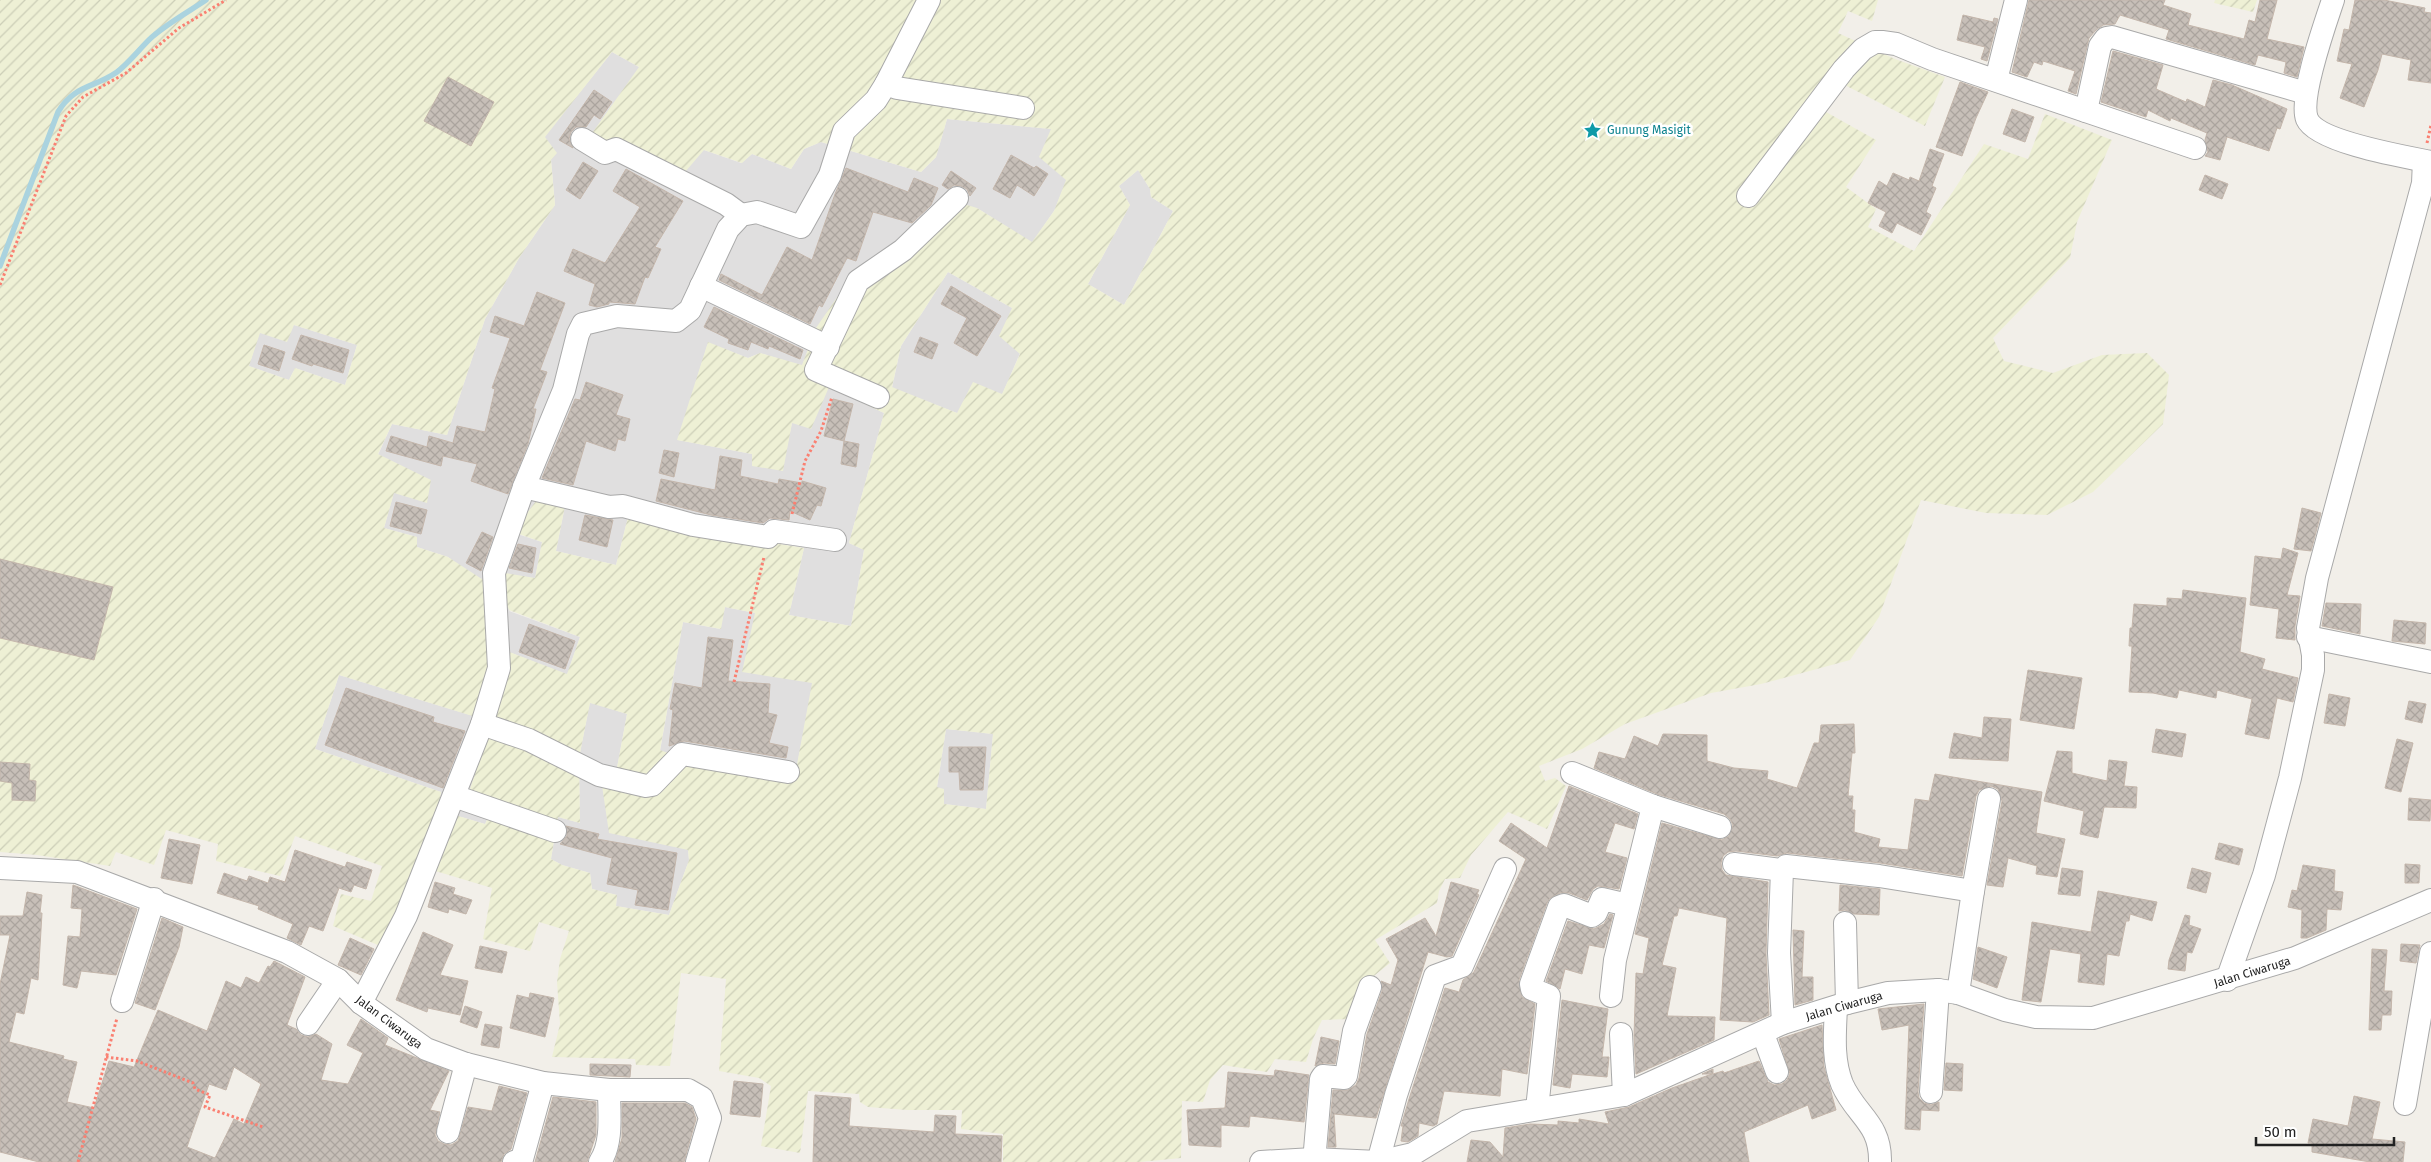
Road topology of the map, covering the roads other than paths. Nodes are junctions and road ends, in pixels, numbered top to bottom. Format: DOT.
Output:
graph roads {
  1 [pos="929,0"];
  2 [pos="2016,0"];
  3 [pos="2333,0"];
  4 [pos="1996,80"];
  5 [pos="886,84"];
  6 [pos="2306,93"];
  7 [pos="1023,108"];
  8 [pos="2086,112"];
  9 [pos="582,139"];
  10 [pos="2194,148"];
  11 [pos="2427,161"];
  12 [pos="1748,196"];
  13 [pos="957,198"];
  14 [pos="741,215"];
  15 [pos="701,286"];
  16 [pos="828,347"];
  17 [pos="878,397"];
  18 [pos="524,487"];
  19 [pos="835,540"];
  20 [pos="2308,637"];
  21 [pos="2431,662"];
  22 [pos="482,724"];
  23 [pos="788,772"];
  24 [pos="1572,774"];
  25 [pos="454,796"];
  26 [pos="1989,799"];
  27 [pos="1654,806"];
  28 [pos="1720,827"];
  29 [pos="555,831"];
  30 [pos="1734,864"];
  31 [pos="0,868"];
  32 [pos="1505,869"];
  33 [pos="1782,870"];
  34 [pos="1973,892"];
  35 [pos="154,900"];
  36 [pos="2431,900"];
  37 [pos="1628,905"];
  38 [pos="1845,923"];
  39 [pos="2431,953"];
  40 [pos="338,980"];
  41 [pos="2227,980"];
  42 [pos="1370,987"];
  43 [pos="1948,992"];
  44 [pos="1611,996"];
  45 [pos="122,1001"];
  46 [pos="361,1003"];
  47 [pos="1842,1005"];
  48 [pos="1783,1023"];
  49 [pos="308,1024"];
  50 [pos="1621,1034"];
  51 [pos="1763,1034"];
  52 [pos="466,1064"];
  53 [pos="1777,1072"];
  54 [pos="543,1083"];
  55 [pos="609,1090"];
  56 [pos="1931,1092"];
  57 [pos="1624,1095"];
  58 [pos="2406,1104"];
  59 [pos="1537,1109"];
  60 [pos="448,1132"];
  61 [pos="1314,1161"];
  62 [pos="514,1162"];
  63 [pos="600,1162"];
  64 [pos="697,1162"];
  65 [pos="1262,1162"];
  66 [pos="1378,1162"];
  67 [pos="1880,1162"];
  1 -- 5 [label="street"];
  2 -- 4 [label="street"];
  3 -- 6 [label="street"];
  4 -- 8 [label="street"];
  4 -- 12 [label="street"];
  5 -- 7 [label="street"];
  5 -- 14 [label="street"];
  6 -- 8 [label="street"];
  6 -- 11 [label="street"];
  8 -- 10 [label="street"];
  9 -- 14 [label="street"];
  11 -- 20 [label="street"];
  13 -- 16 [label="street"];
  14 -- 15 [label="street"];
  15 -- 16 [label="street"];
  15 -- 18 [label="street"];
  16 -- 17 [label="street"];
  18 -- 19 [label="street"];
  18 -- 22 [label="street"];
  20 -- 21 [label="street"];
  20 -- 41 [label="street"];
  22 -- 23 [label="street"];
  22 -- 25 [label="street"];
  24 -- 27 [label="street"];
  25 -- 29 [label="street"];
  25 -- 46 [label="street"];
  26 -- 34 [label="street"];
  27 -- 28 [label="street"];
  27 -- 37 [label="street"];
  30 -- 33 [label="street"];
  31 -- 35 [label="street, Jalan Ciwaruga"];
  32 -- 66 [label="street"];
  33 -- 34 [label="street"];
  33 -- 48 [label="street"];
  34 -- 43 [label="street"];
  35 -- 40 [label="street, Jalan Ciwaruga"];
  35 -- 45 [label="street"];
  36 -- 41 [label="street, Jalan Ciwaruga"];
  37 -- 44 [label="street"];
  37 -- 59 [label="street"];
  38 -- 47 [label="street"];
  39 -- 58 [label="street"];
  40 -- 46 [label="street, Jalan Ciwaruga"];
  40 -- 49 [label="street"];
  41 -- 43 [label="street, Jalan Ciwaruga"];
  42 -- 61 [label="street"];
  43 -- 47 [label="street, Jalan Ciwaruga"];
  43 -- 56 [label="street"];
  46 -- 52 [label="street, Jalan Ciwaruga"];
  47 -- 48 [label="street, Jalan Ciwaruga"];
  47 -- 67 [label="street"];
  48 -- 51 [label="street, Jalan Ciwaruga"];
  50 -- 57 [label="street"];
  51 -- 53 [label="street"];
  51 -- 57 [label="street, Jalan Ciwaruga"];
  52 -- 54 [label="street, Jalan Ciwaruga"];
  52 -- 60 [label="street"];
  54 -- 55 [label="street, Jalan Ciwaruga"];
  54 -- 62 [label="street"];
  55 -- 63 [label="street"];
  55 -- 64 [label="street, Jalan Ciwaruga"];
  57 -- 59 [label="street, Jalan Ciwaruga"];
  59 -- 66 [label="street, Jalan Ciwaruga"];
  61 -- 65 [label="street, Jalan Ciwaruga"];
  61 -- 66 [label="street, Jalan Ciwaruga"];
}
